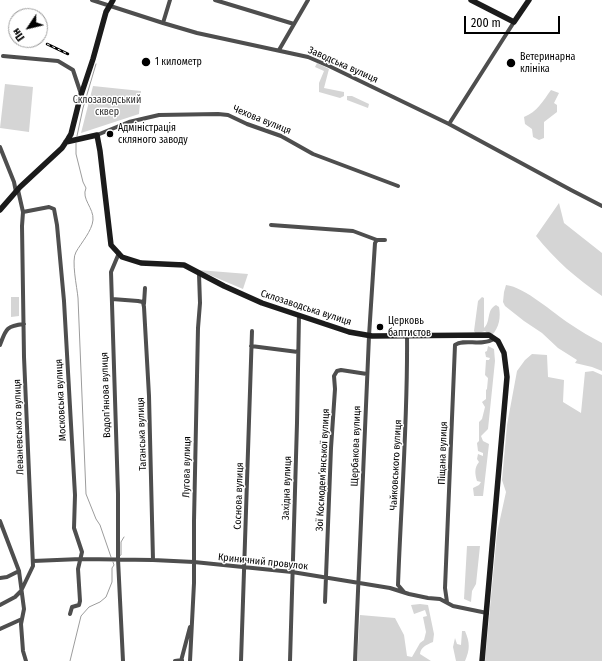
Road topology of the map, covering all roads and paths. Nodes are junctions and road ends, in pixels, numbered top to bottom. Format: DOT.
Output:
graph roads {
  1 [pos="92,0"];
  2 [pos="113,0"];
  3 [pos="170,0"];
  4 [pos="215,0"];
  5 [pos="308,0"];
  6 [pos="471,0"];
  7 [pos="529,0"];
  8 [pos="109,6"];
  9 [pos="514,22"];
  10 [pos="163,23"];
  11 [pos="294,24"];
  12 [pos="279,50"];
  13 [pos="3,56"];
  14 [pos="82,95"];
  15 [pos="449,124"];
  16 [pos="97,134"];
  17 [pos="66,142"];
  18 [pos="0,147"];
  19 [pos="398,186"];
  20 [pos="17,191"];
  21 [pos="602,206"];
  22 [pos="1,208"];
  23 [pos="23,212"];
  24 [pos="271,225"];
  25 [pos="377,240"];
  26 [pos="385,240"];
  27 [pos="119,253"];
  28 [pos="199,274"];
  29 [pos="144,288"];
  30 [pos="112,299"];
  31 [pos="144,307"];
  32 [pos="299,315"];
  33 [pos="24,324"];
  34 [pos="252,331"];
  35 [pos="407,335"];
  36 [pos="369,336"];
  37 [pos="496,340"];
  38 [pos="0,345"];
  39 [pos="251,346"];
  40 [pos="298,352"];
  41 [pos="367,374"];
  42 [pos="0,521"];
  43 [pos="81,559"];
  44 [pos="114,559"];
  45 [pos="153,560"];
  46 [pos="32,562"];
  47 [pos="194,562"];
  48 [pos="244,568"];
  49 [pos="19,571"];
  50 [pos="292,572"];
  51 [pos="326,577"];
  52 [pos="0,578"];
  53 [pos="359,582"];
  54 [pos="398,585"];
  55 [pos="390,588"];
  56 [pos="21,591"];
  57 [pos="404,593"];
  58 [pos="446,594"];
  59 [pos="440,599"];
  60 [pos="325,602"];
  61 [pos="447,602"];
  62 [pos="0,605"];
  63 [pos="486,613"];
  64 [pos="70,614"];
  65 [pos="193,615"];
  66 [pos="22,619"];
  67 [pos="0,629"];
  68 [pos="181,660"];
  69 [pos="24,661"];
  70 [pos="123,661"];
  71 [pos="175,661"];
  72 [pos="190,661"];
  73 [pos="241,661"];
  74 [pos="290,661"];
  75 [pos="355,661"];
  76 [pos="482,661"];
  1 -- 8 [label="street, Заводська вулиця"];
  2 -- 8 [label="street"];
  3 -- 10 [label="street"];
  4 -- 11 [label="street"];
  5 -- 11 [label="street"];
  6 -- 9 [label="street"];
  7 -- 9 [label="street"];
  8 -- 10 [label="street, Заводська вулиця"];
  8 -- 14 [label="street"];
  9 -- 15 [label="street"];
  10 -- 12 [label="street, Заводська вулиця"];
  11 -- 12 [label="street"];
  12 -- 15 [label="street, Заводська вулиця"];
  13 -- 14 [label="street"];
  14 -- 17 [label="street"];
  15 -- 21 [label="street, Заводська вулиця"];
  16 -- 17 [label="street, Чехова вулиця"];
  16 -- 19 [label="street, Чехова вулиця"];
  16 -- 27 [label="street"];
  17 -- 20 [label="street"];
  18 -- 20 [label="street, Леваневського вулиця"];
  20 -- 22 [label="street"];
  20 -- 23 [label="street, Леваневського вулиця"];
  23 -- 33 [label="street, Леваневського вулиця"];
  23 -- 43 [label="street, Московська вулиця"];
  24 -- 25 [label="street"];
  25 -- 26 [label="street"];
  25 -- 36 [label="street, Щербакова вулиця"];
  27 -- 28 [label="street, Склозаводська вулиця"];
  27 -- 30 [label="street, Водоп’янова вулиця"];
  28 -- 32 [label="street, Склозаводська вулиця"];
  28 -- 47 [label="street, Лугова вулиця"];
  29 -- 31 [label="street, Таганська вулиця"];
  30 -- 31 [label="street"];
  30 -- 44 [label="street, Водоп’янова вулиця"];
  31 -- 45 [label="street, Таганська вулиця"];
  32 -- 36 [label="street, Склозаводська вулиця"];
  32 -- 40 [label="street, Західна вулиця"];
  33 -- 38 [label="street"];
  33 -- 46 [label="street, Леваневського вулиця"];
  34 -- 39 [label="street, Соснова вулиця"];
  35 -- 36 [label="street, Склозаводська вулиця"];
  35 -- 37 [label="street, Склозаводська вулиця"];
  35 -- 54 [label="street, Чайковського вулиця"];
  36 -- 41 [label="street, Щербакова вулиця"];
  37 -- 58 [label="street, Піщана вулиця"];
  37 -- 63 [label="street"];
  39 -- 40 [label="street"];
  39 -- 48 [label="street, Соснова вулиця"];
  40 -- 50 [label="street, Західна вулиця"];
  41 -- 51 [label="street, Зої Космодем’янської вулиця"];
  41 -- 53 [label="street, Щербакова вулиця"];
  42 -- 49 [label="street"];
  43 -- 44 [label="street, Криничний провулок"];
  43 -- 46 [label="street, Криничний провулок"];
  43 -- 64 [label="street, Московська вулиця"];
  44 -- 45 [label="street, Криничний провулок"];
  44 -- 70 [label="street, Водоп’янова вулиця"];
  45 -- 47 [label="street, Криничний провулок"];
  46 -- 56 [label="street, Леваневського вулиця"];
  47 -- 48 [label="street, Криничний провулок"];
  47 -- 65 [label="street, Лугова вулиця"];
  48 -- 50 [label="street, Криничний провулок"];
  48 -- 73 [label="street, Соснова вулиця"];
  49 -- 52 [label="street"];
  49 -- 56 [label="street"];
  50 -- 51 [label="street, Криничний провулок"];
  50 -- 74 [label="street, Західна вулиця"];
  51 -- 53 [label="street, Криничний провулок"];
  51 -- 60 [label="street, Зої Космодем’янської вулиця"];
  53 -- 55 [label="street, Криничний провулок"];
  53 -- 75 [label="street, Щербакова вулиця"];
  54 -- 55 [label="street"];
  54 -- 57 [label="street"];
  55 -- 57 [label="street, Криничний провулок"];
  56 -- 62 [label="street"];
  56 -- 66 [label="street"];
  57 -- 59 [label="street, Криничний провулок"];
  58 -- 59 [label="street"];
  58 -- 61 [label="street, Піщана вулиця"];
  59 -- 61 [label="street, Криничний провулок"];
  61 -- 63 [label="street, Криничний провулок"];
  63 -- 76 [label="street"];
  65 -- 68 [label="street"];
  65 -- 72 [label="street, Лугова вулиця"];
  66 -- 67 [label="street"];
  66 -- 69 [label="street"];
  68 -- 71 [label="street"];
}
